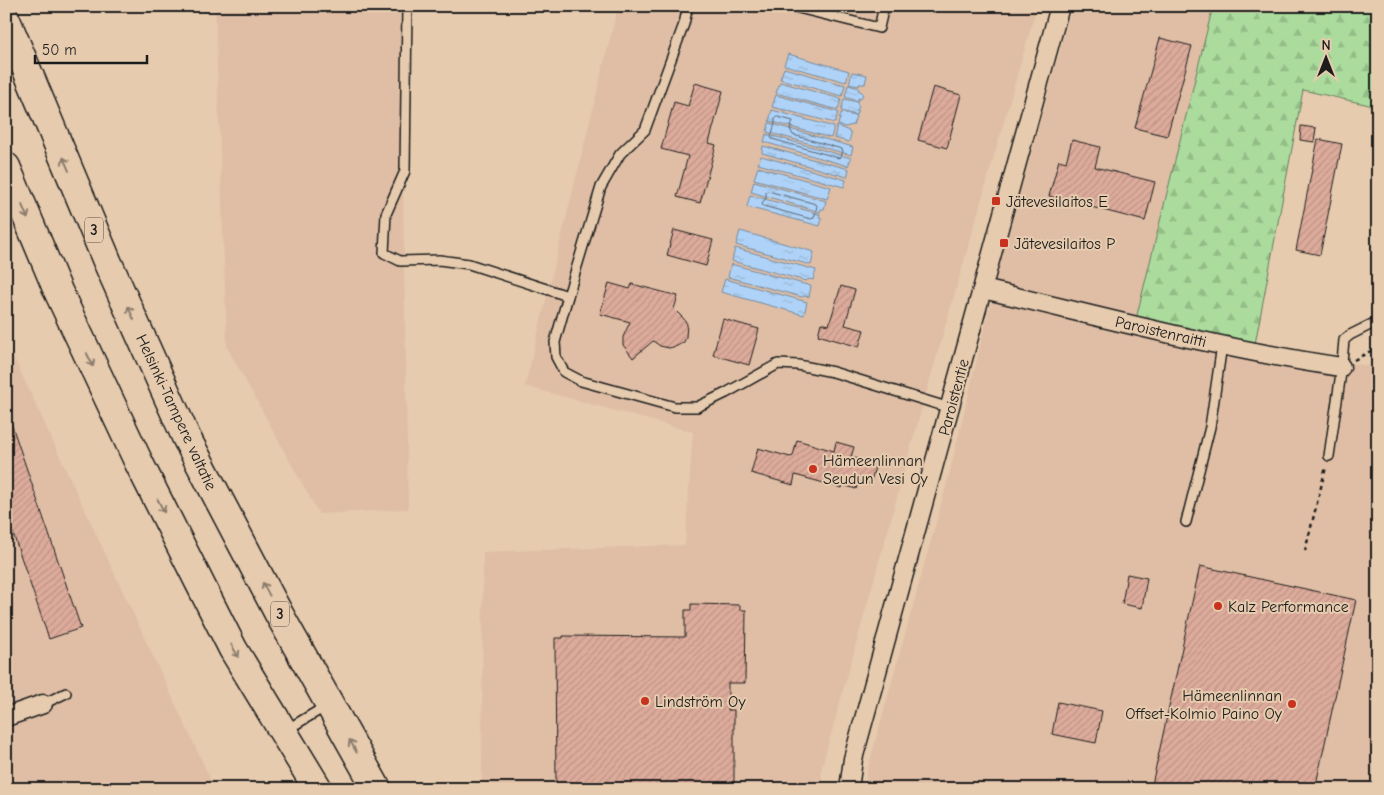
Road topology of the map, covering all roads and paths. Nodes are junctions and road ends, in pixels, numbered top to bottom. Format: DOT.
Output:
graph roads {
  1 [pos="407,6"];
  2 [pos="688,6"];
  3 [pos="790,6"];
  4 [pos="884,6"];
  5 [pos="1060,6"];
  6 [pos="6,20"];
  7 [pos="6,167"];
  8 [pos="983,289"];
  9 [pos="568,296"];
  10 [pos="1378,320"];
  11 [pos="1222,345"];
  12 [pos="1378,347"];
  13 [pos="1341,367"];
  14 [pos="950,408"];
  15 [pos="1329,456"];
  16 [pos="1186,522"];
  17 [pos="1305,551"];
  18 [pos="66,693"];
  19 [pos="43,704"];
  20 [pos="330,704"];
  21 [pos="6,717"];
  22 [pos="283,732"];
  23 [pos="318,789"];
  24 [pos="377,789"];
  25 [pos="849,789"];
  1 -- 9 [label="lane"];
  2 -- 9 [label="lane"];
  3 -- 4 [label="lane"];
  5 -- 8 [label="street, Paroistentie"];
  20 -- 6 [label="highway, Helsinki-Tampere valtatie / 3, one-way"];
  7 -- 22 [label="highway, one-way"];
  8 -- 11 [label="street, Paroistenraitti"];
  8 -- 14 [label="street, Paroistentie"];
  9 -- 14 [label="lane"];
  10 -- 13 [label="lane"];
  11 -- 13 [label="street, Paroistenraitti"];
  11 -- 16 [label="lane"];
  12 -- 13 [label="path"];
  13 -- 15 [label="lane"];
  14 -- 25 [label="street, Paroistentie"];
  15 -- 17 [label="path"];
  18 -- 19 [label="lane"];
  19 -- 21 [label="street"];
  20 -- 22 [label="lane"];
  24 -- 20 [label="highway, Helsinki-Tampere valtatie / 3, one-way"];
  22 -- 23 [label="highway"];
}
